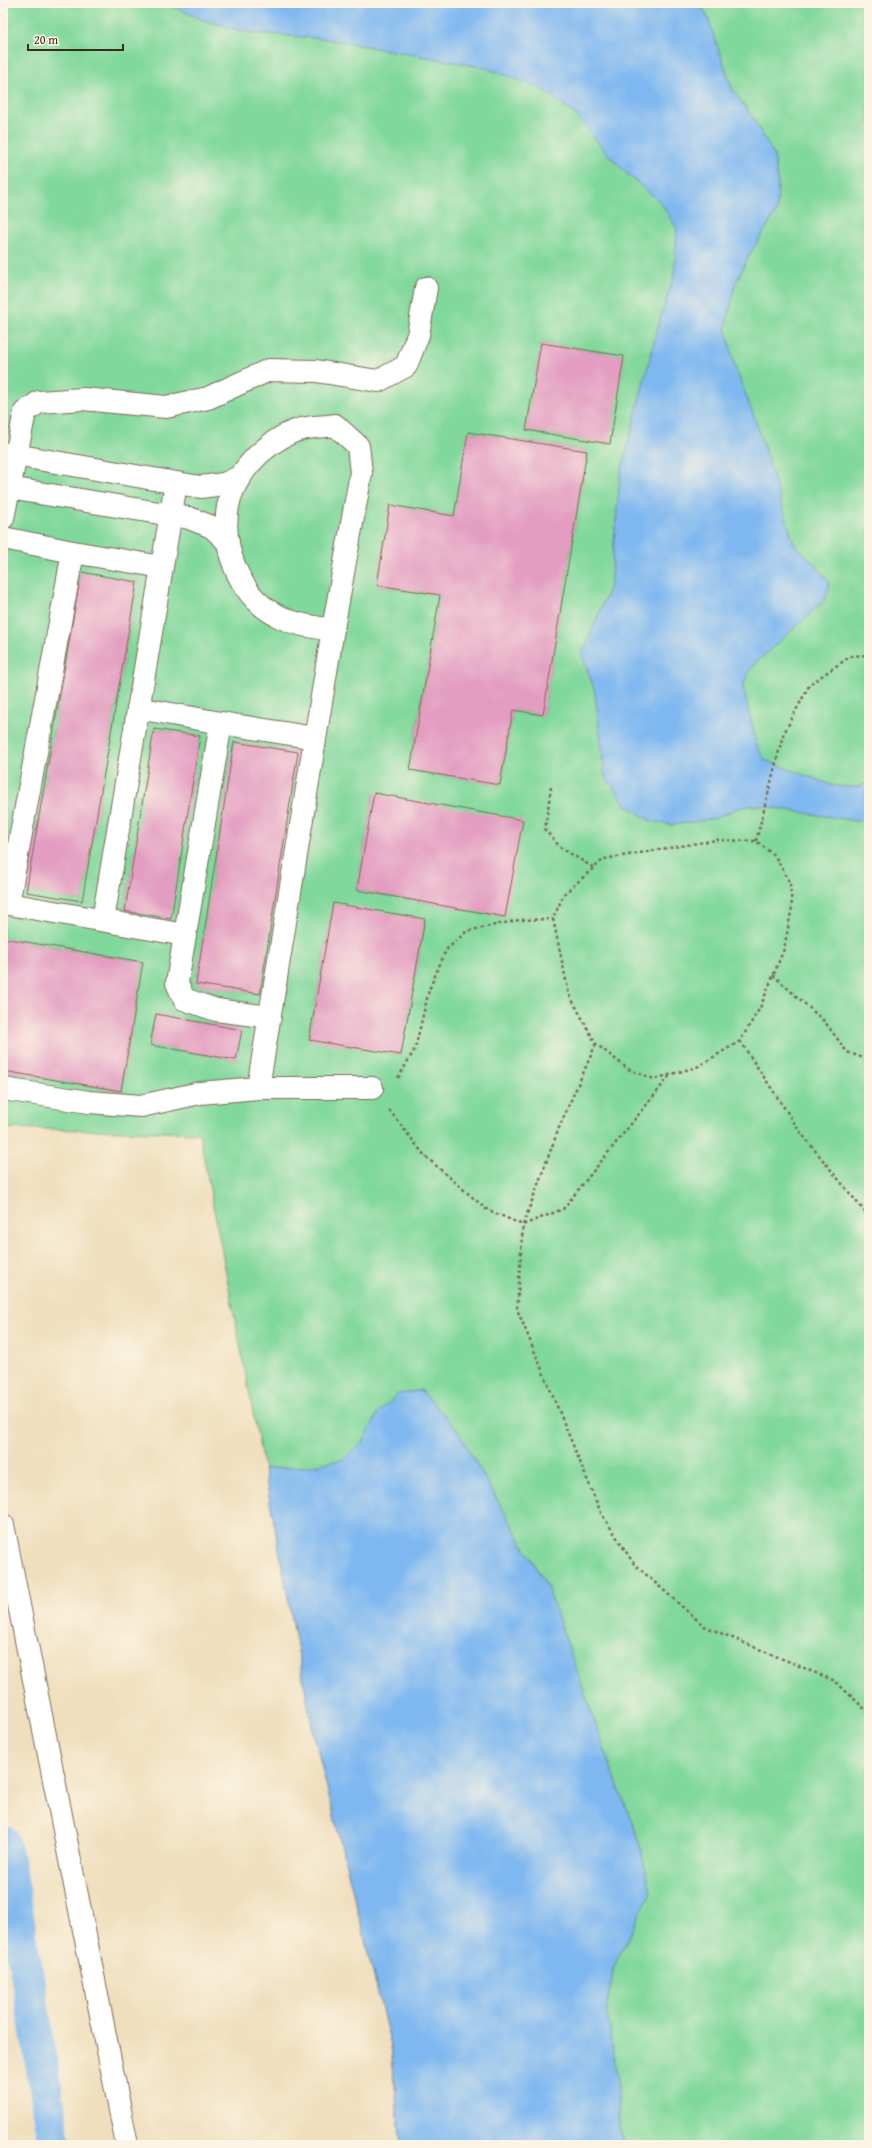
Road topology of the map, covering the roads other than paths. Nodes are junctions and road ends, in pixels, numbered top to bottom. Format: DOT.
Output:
graph roads {
  1 [pos="426,288"];
  2 [pos="10,454"];
  3 [pos="241,476"];
  4 [pos="176,483"];
  5 [pos="6,487"];
  6 [pos="170,515"];
  7 [pos="3,518"];
  8 [pos="3,538"];
  9 [pos="228,542"];
  10 [pos="74,552"];
  11 [pos="162,567"];
  12 [pos="333,629"];
  13 [pos="138,708"];
  14 [pos="221,723"];
  15 [pos="316,738"];
  16 [pos="6,904"];
  17 [pos="103,920"];
  18 [pos="185,935"];
  19 [pos="270,1017"];
  20 [pos="258,1088"];
  21 [pos="372,1088"];
  22 [pos="3,1089"];
  23 [pos="3,1525"];
  24 [pos="127,2145"];
  1 -- 2 [label="street"];
  2 -- 4 [label="street"];
  2 -- 5 [label="street"];
  3 -- 4 [label="street"];
  3 -- 9 [label="street"];
  3 -- 12 [label="street"];
  4 -- 6 [label="street"];
  5 -- 6 [label="street"];
  5 -- 7 [label="street"];
  6 -- 9 [label="street"];
  6 -- 11 [label="street"];
  8 -- 10 [label="street"];
  9 -- 12 [label="street"];
  10 -- 11 [label="street"];
  10 -- 16 [label="street"];
  11 -- 13 [label="street"];
  12 -- 15 [label="street"];
  13 -- 14 [label="street"];
  13 -- 17 [label="street"];
  14 -- 15 [label="street"];
  14 -- 18 [label="street"];
  15 -- 19 [label="street"];
  16 -- 17 [label="street"];
  17 -- 18 [label="street"];
  18 -- 19 [label="street"];
  19 -- 20 [label="street"];
  20 -- 21 [label="street"];
  20 -- 22 [label="street"];
  23 -- 24 [label="street"];
}
